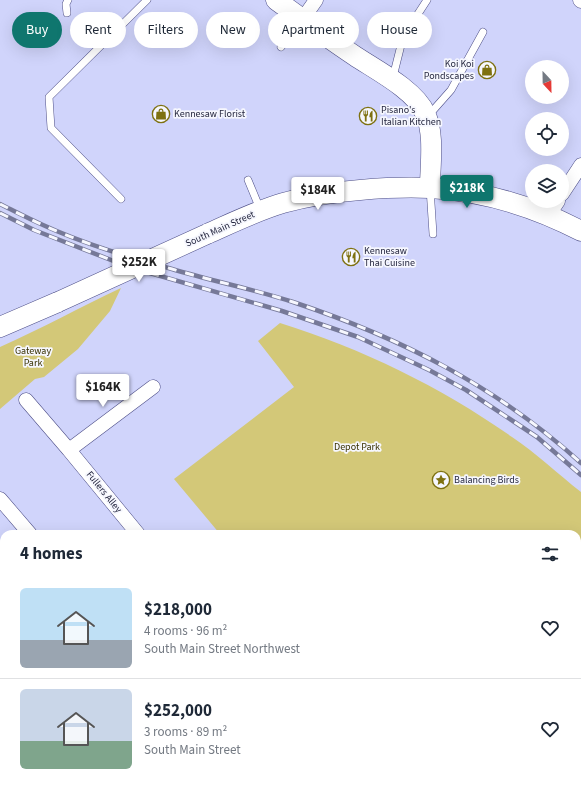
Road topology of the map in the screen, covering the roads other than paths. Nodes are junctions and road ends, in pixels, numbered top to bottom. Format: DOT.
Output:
graph roads {
  1 [pos="68,0"];
  2 [pos="148,0"];
  3 [pos="276,0"];
  4 [pos="316,0"];
  5 [pos="427,0"];
  6 [pos="292,12"];
  7 [pos="308,12"];
  8 [pos="67,13"];
  9 [pos="483,32"];
  10 [pos="344,48"];
  11 [pos="392,80"];
  12 [pos="427,118"];
  13 [pos="581,165"];
  14 [pos="248,180"];
  15 [pos="569,183"];
  16 [pos="430,188"];
  17 [pos="121,199"];
  18 [pos="525,205"];
  19 [pos="553,208"];
  20 [pos="261,211"];
  21 [pos="581,231"];
  22 [pos="433,234"];
  23 [pos="0,327"];
  24 [pos="153,387"];
  25 [pos="26,400"];
  26 [pos="69,450"];
  27 [pos="0,499"];
  28 [pos="27,530"];
  29 [pos="135,530"];
  1 -- 8 [label="lane"];
  2 -- 17 [label="lane"];
  3 -- 6 [label="main road"];
  4 -- 7 [label="street"];
  5 -- 11 [label="lane"];
  9 -- 12 [label="lane"];
  10 -- 11 [label="main road"];
  11 -- 12 [label="main road"];
  12 -- 16 [label="main road"];
  13 -- 15 [label="street"];
  14 -- 20 [label="lane"];
  16 -- 18 [label="main road, South Main Street"];
  16 -- 20 [label="main road, South Main Street"];
  16 -- 22 [label="lane"];
  19 -- 21 [label="main road, South Main Street"];
  20 -- 23 [label="main road, South Main Street, bridge"];
  24 -- 26 [label="street"];
  25 -- 26 [label="street, Fullers Alley"];
  26 -- 29 [label="street, Fullers Alley"];
  27 -- 28 [label="street"];
}
